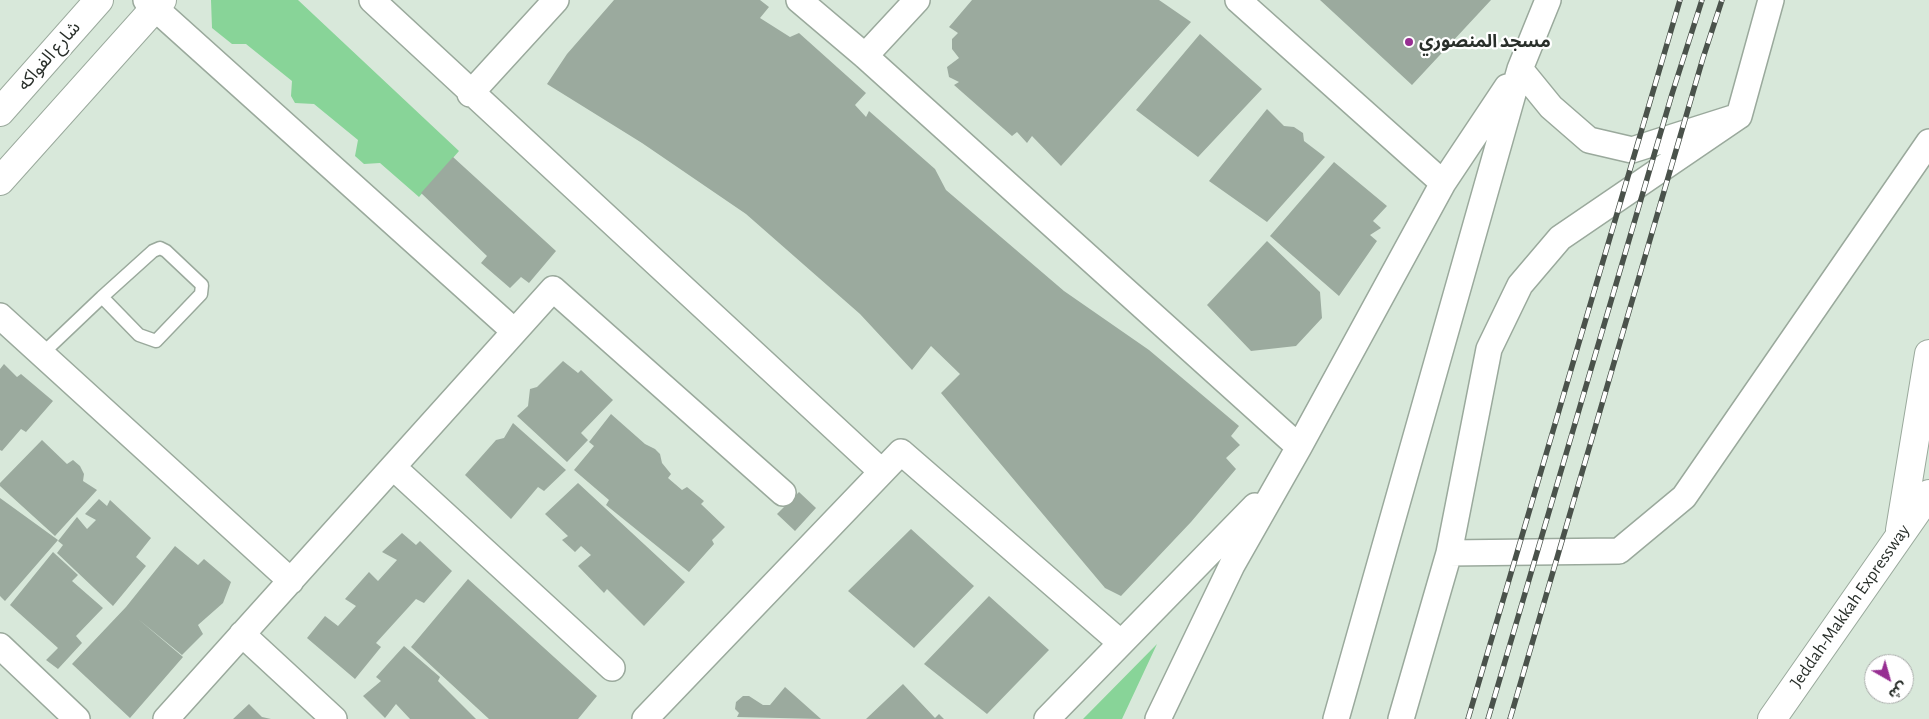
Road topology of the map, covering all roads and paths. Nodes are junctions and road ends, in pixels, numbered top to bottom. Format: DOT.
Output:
graph roads {
  1 [pos="99,0"];
  2 [pos="372,0"];
  3 [pos="556,0"];
  4 [pos="799,0"];
  5 [pos="917,0"];
  6 [pos="1238,0"];
  7 [pos="1548,0"];
  8 [pos="1772,0"];
  9 [pos="154,3"];
  10 [pos="865,56"];
  11 [pos="1520,69"];
  12 [pos="470,94"];
  13 [pos="0,112"];
  14 [pos="1739,116"];
  15 [pos="1929,142"];
  16 [pos="0,181"];
  17 [pos="1443,184"];
  18 [pos="102,297"];
  19 [pos="0,316"];
  20 [pos="514,331"];
  21 [pos="42,354"];
  22 [pos="1929,354"];
  23 [pos="1299,447"];
  24 [pos="392,467"];
  25 [pos="881,471"];
  26 [pos="1280,481"];
  27 [pos="783,493"];
  28 [pos="1929,494"];
  29 [pos="1899,537"];
  30 [pos="1449,553"];
  31 [pos="291,581"];
  32 [pos="242,634"];
  33 [pos="1121,643"];
  34 [pos="0,646"];
  35 [pos="612,668"];
  36 [pos="77,719"];
  37 [pos="166,719"];
  38 [pos="334,719"];
  39 [pos="645,719"];
  40 [pos="1047,719"];
  41 [pos="1158,719"];
  42 [pos="1336,719"];
  43 [pos="1401,719"];
  44 [pos="1772,719"];
  1 -- 13 [label="main road, شارع الفواكه"];
  2 -- 12 [label="street"];
  3 -- 12 [label="street"];
  4 -- 10 [label="street"];
  5 -- 10 [label="street"];
  6 -- 17 [label="street"];
  7 -- 11 [label="street"];
  8 -- 14 [label="street"];
  9 -- 16 [label="main road"];
  9 -- 20 [label="street"];
  10 -- 23 [label="street"];
  11 -- 14 [label="street"];
  11 -- 17 [label="street"];
  11 -- 42 [label="street"];
  12 -- 25 [label="street"];
  14 -- 30 [label="street"];
  15 -- 30 [label="street"];
  17 -- 23 [label="street"];
  18 -- 18 [label="lane"];
  18 -- 21 [label="lane"];
  19 -- 21 [label="street"];
  20 -- 24 [label="street"];
  20 -- 27 [label="street"];
  21 -- 31 [label="street"];
  22 -- 29 [label="main road"];
  23 -- 26 [label="street"];
  24 -- 31 [label="street"];
  24 -- 35 [label="street"];
  25 -- 33 [label="street"];
  25 -- 39 [label="street"];
  26 -- 33 [label="street"];
  26 -- 41 [label="street"];
  28 -- 29 [label="main road, Jeddah-Makkah Expressway"];
  29 -- 44 [label="main road, Jeddah-Makkah Expressway"];
  30 -- 43 [label="street"];
  31 -- 32 [label="street"];
  32 -- 37 [label="street"];
  32 -- 38 [label="street"];
  33 -- 40 [label="street"];
  34 -- 36 [label="street"];
}
